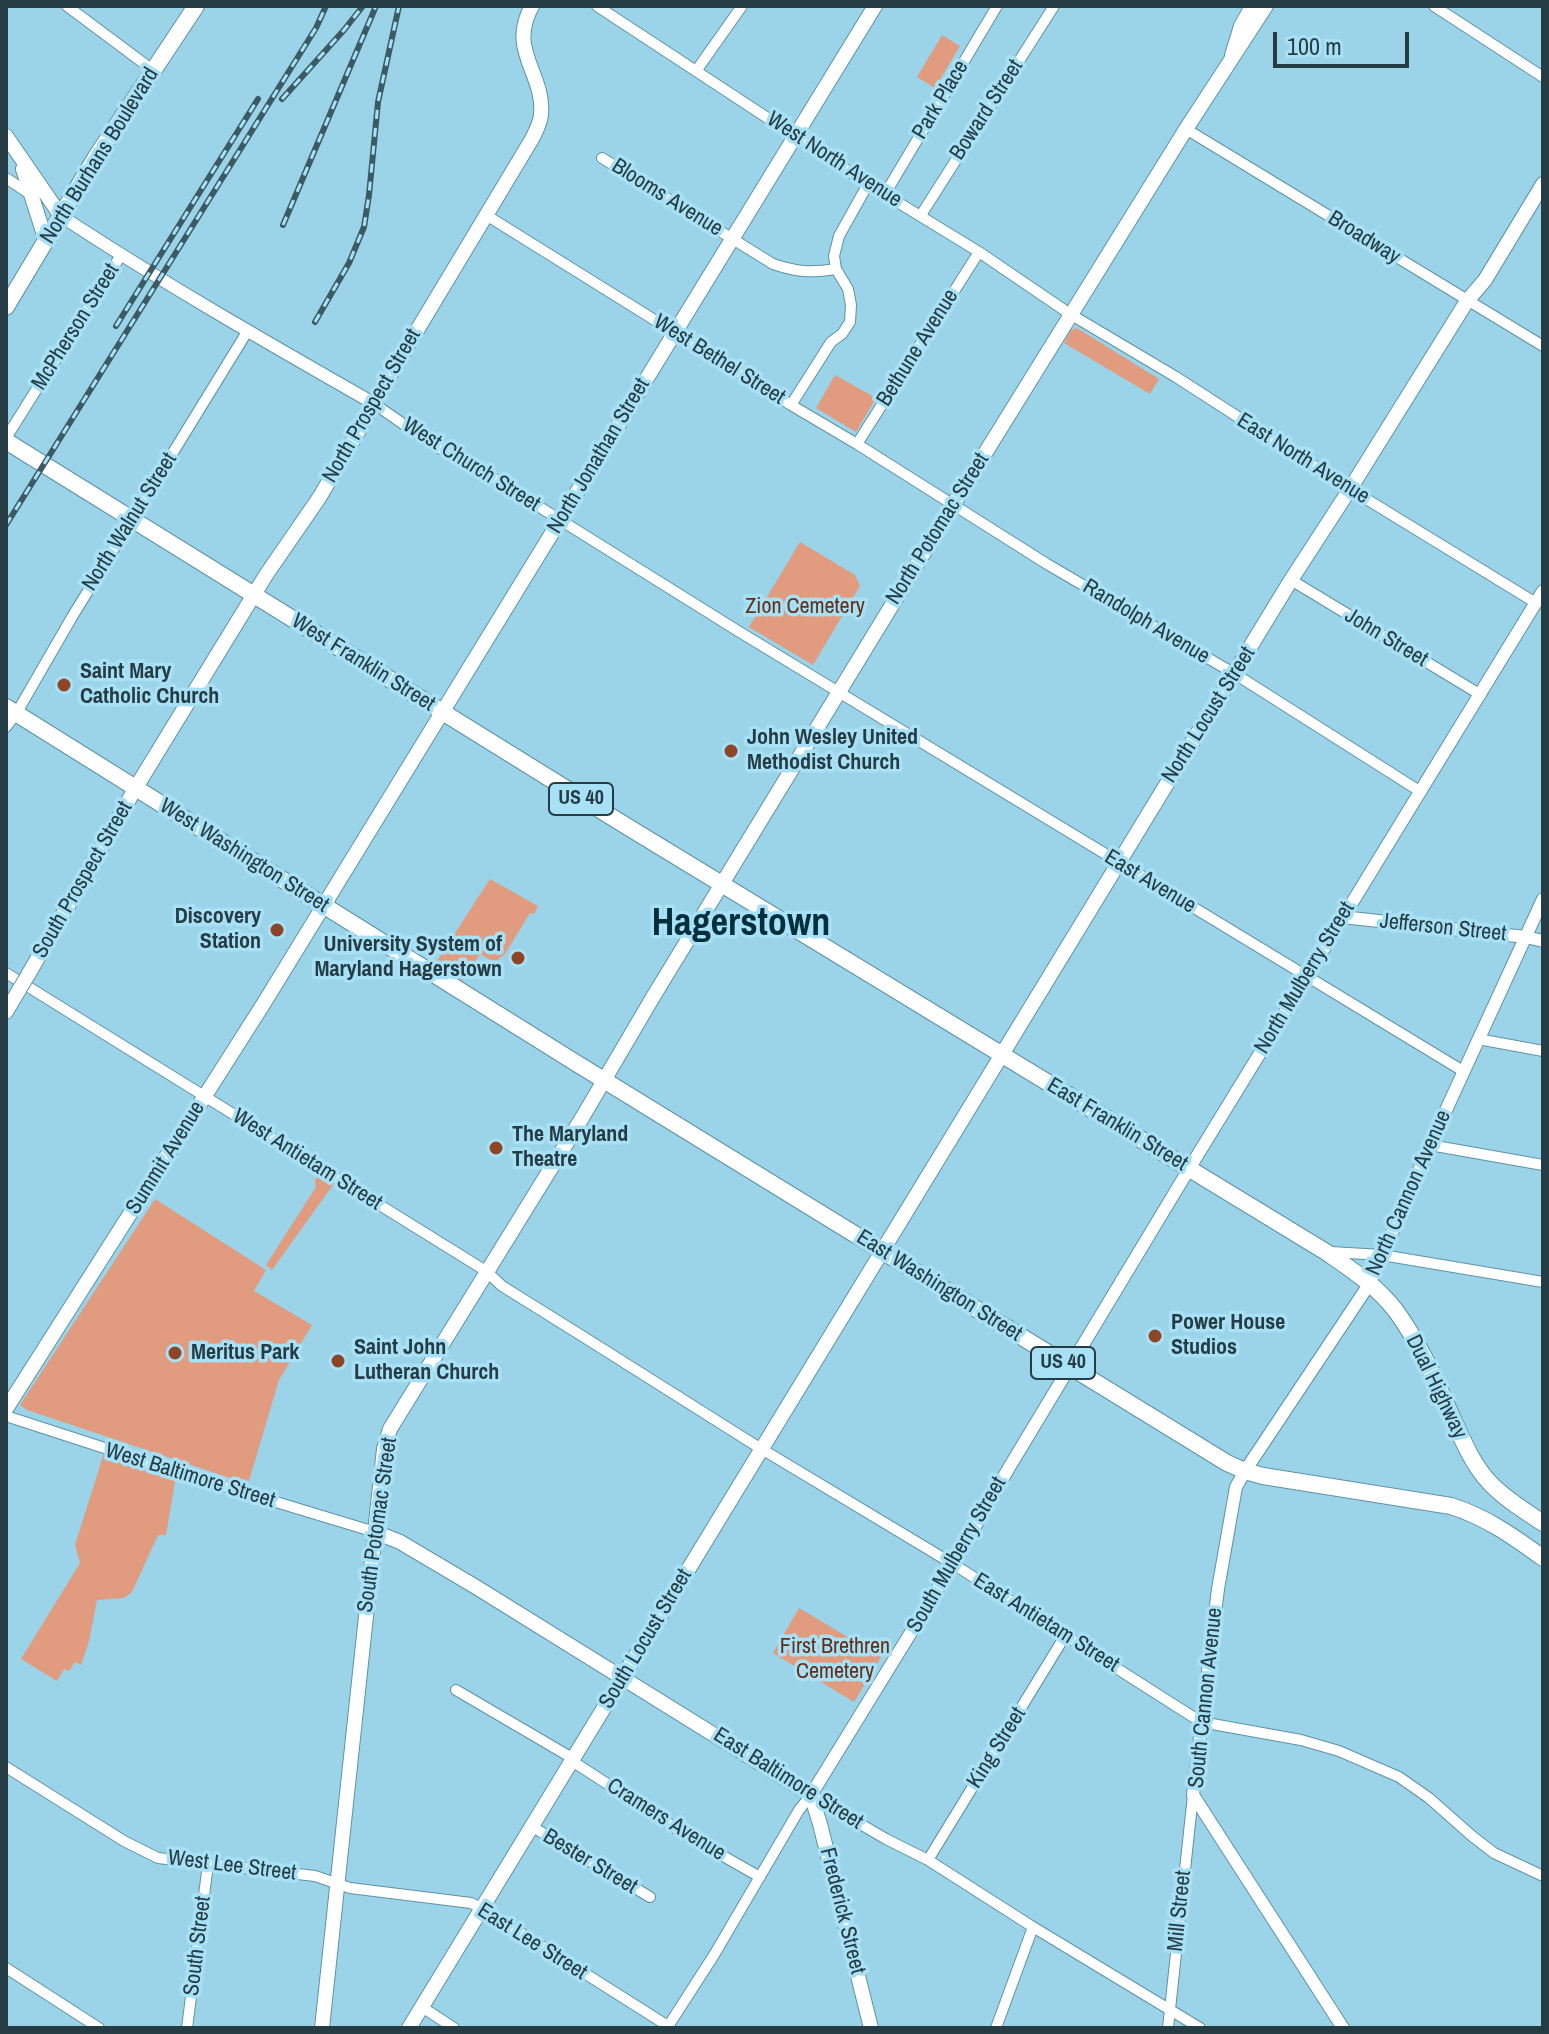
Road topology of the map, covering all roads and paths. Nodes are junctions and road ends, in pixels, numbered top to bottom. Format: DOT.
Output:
graph roads {
  1 [pos="67,6"];
  2 [pos="196,6"];
  3 [pos="532,6"];
  4 [pos="597,6"];
  5 [pos="742,6"];
  6 [pos="875,6"];
  7 [pos="997,6"];
  8 [pos="1054,6"];
  9 [pos="1251,6"];
  10 [pos="1266,6"];
  11 [pos="1434,6"];
  12 [pos="1228,64"];
  13 [pos="154,71"];
  14 [pos="696,71"];
  15 [pos="1543,77"];
  16 [pos="1186,129"];
  17 [pos="6,136"];
  18 [pos="795,136"];
  19 [pos="20,157"];
  20 [pos="602,158"];
  21 [pos="6,178"];
  22 [pos="868,184"];
  23 [pos="1543,184"];
  24 [pos="30,194"];
  25 [pos="885,194"];
  26 [pos="486,215"];
  27 [pos="921,215"];
  28 [pos="61,216"];
  29 [pos="731,239"];
  30 [pos="46,241"];
  31 [pos="979,252"];
  32 [pos="121,255"];
  33 [pos="836,269"];
  34 [pos="1467,301"];
  35 [pos="6,307"];
  36 [pos="1070,314"];
  37 [pos="247,332"];
  38 [pos="675,332"];
  39 [pos="1543,346"];
  40 [pos="373,403"];
  41 [pos="791,405"];
  42 [pos="6,440"];
  43 [pos="857,444"];
  44 [pos="1350,489"];
  45 [pos="953,505"];
  46 [pos="133,520"];
  47 [pos="560,520"];
  48 [pos="1291,580"];
  49 [pos="1543,591"];
  50 [pos="254,595"];
  51 [pos="1539,605"];
  52 [pos="1235,674"];
  53 [pos="838,692"];
  54 [pos="1481,695"];
  55 [pos="442,712"];
  56 [pos="9,716"];
  57 [pos="135,789"];
  58 [pos="1421,792"];
  59 [pos="1118,863"];
  60 [pos="721,884"];
  61 [pos="1543,899"];
  62 [pos="324,905"];
  63 [pos="1342,917"];
  64 [pos="1526,937"];
  65 [pos="1543,941"];
  66 [pos="6,973"];
  67 [pos="1307,978"];
  68 [pos="6,1012"];
  69 [pos="1478,1039"];
  70 [pos="1543,1051"];
  71 [pos="1001,1055"];
  72 [pos="1463,1071"];
  73 [pos="605,1080"];
  74 [pos="205,1096"];
  75 [pos="1430,1145"];
  76 [pos="1543,1165"];
  77 [pos="1189,1169"];
  78 [pos="883,1251"];
  79 [pos="1326,1252"];
  80 [pos="1382,1255"];
  81 [pos="486,1271"];
  82 [pos="1543,1282"];
  83 [pos="1370,1283"];
  84 [pos="1070,1367"];
  85 [pos="6,1409"];
  86 [pos="6,1416"];
  87 [pos="762,1449"];
  88 [pos="1245,1471"];
  89 [pos="1543,1523"];
  90 [pos="375,1532"];
  91 [pos="1543,1558"];
  92 [pos="953,1564"];
  93 [pos="1065,1636"];
  94 [pos="623,1676"];
  95 [pos="456,1690"];
  96 [pos="1201,1722"];
  97 [pos="572,1761"];
  98 [pos="6,1767"];
  99 [pos="811,1795"];
  100 [pos="1193,1795"];
  101 [pos="531,1826"];
  102 [pos="928,1860"];
  103 [pos="208,1864"];
  104 [pos="1543,1876"];
  105 [pos="760,1877"];
  106 [pos="337,1884"];
  107 [pos="650,1897"];
  108 [pos="483,1909"];
  109 [pos="1033,1927"];
  110 [pos="6,1968"];
  111 [pos="422,2007"];
  112 [pos="1170,2010"];
  113 [pos="668,2027"];
  114 [pos="99,2028"];
  115 [pos="187,2028"];
  116 [pos="322,2028"];
  117 [pos="409,2028"];
  118 [pos="454,2028"];
  119 [pos="871,2028"];
  120 [pos="996,2028"];
  121 [pos="1168,2028"];
  122 [pos="1200,2028"];
  123 [pos="1343,2028"];
  1 -- 13 [label="street"];
  2 -- 13 [label="main road, North Burhans Boulevard"];
  3 -- 26 [label="main road, North Prospect Street"];
  4 -- 14 [label="street, West North Avenue"];
  5 -- 14 [label="street"];
  6 -- 18 [label="main road, North Jonathan Street"];
  7 -- 25 [label="street, Park Place"];
  8 -- 27 [label="street, Boward Street"];
  9 -- 12 [label="street, North Potomac Street"];
  10 -- 12 [label="main road, North Potomac Street"];
  11 -- 15 [label="street"];
  12 -- 16 [label="main road, North Potomac Street"];
  13 -- 28 [label="main road, North Burhans Boulevard"];
  14 -- 18 [label="street, West North Avenue"];
  16 -- 34 [label="street, Broadway"];
  16 -- 36 [label="main road, North Potomac Street"];
  17 -- 19 [label="main road"];
  18 -- 22 [label="street, West North Avenue"];
  18 -- 29 [label="main road, North Jonathan Street"];
  19 -- 24 [label="main road"];
  19 -- 28 [label="main road"];
  20 -- 29 [label="street, Blooms Avenue"];
  21 -- 24 [label="street"];
  22 -- 25 [label="street, West North Avenue"];
  22 -- 33 [label="street"];
  23 -- 34 [label="main road, North Locust Street"];
  24 -- 30 [label="main road"];
  25 -- 27 [label="street, West North Avenue"];
  26 -- 38 [label="street, West Bethel Street"];
  26 -- 40 [label="main road, North Prospect Street"];
  27 -- 31 [label="street, West North Avenue"];
  28 -- 30 [label="main road, North Burhans Boulevard"];
  28 -- 32 [label="street, West Church Street"];
  29 -- 33 [label="street, Blooms Avenue"];
  29 -- 38 [label="main road, North Jonathan Street"];
  30 -- 35 [label="main road, North Burhans Boulevard"];
  31 -- 36 [label="street, West North Avenue"];
  31 -- 43 [label="street, Bethune Avenue"];
  32 -- 37 [label="street, West Church Street"];
  32 -- 42 [label="street, McPherson Street"];
  33 -- 41 [label="street"];
  34 -- 39 [label="street, Broadway"];
  34 -- 44 [label="main road, North Locust Street"];
  36 -- 44 [label="street, East North Avenue"];
  36 -- 45 [label="main road, North Potomac Street"];
  37 -- 40 [label="street, West Church Street"];
  37 -- 46 [label="street, North Walnut Street"];
  38 -- 41 [label="street, West Bethel Street"];
  38 -- 47 [label="main road, North Jonathan Street"];
  40 -- 47 [label="street, West Church Street"];
  40 -- 50 [label="main road, North Prospect Street"];
  41 -- 43 [label="street, West Bethel Street"];
  42 -- 46 [label="main road, West Franklin Street / US 40"];
  43 -- 45 [label="street, West Bethel Street"];
  44 -- 48 [label="main road, North Locust Street"];
  44 -- 51 [label="street, East North Avenue"];
  45 -- 52 [label="street, Randolph Avenue"];
  45 -- 53 [label="main road, North Potomac Street"];
  46 -- 50 [label="main road, West Franklin Street / US 40"];
  46 -- 56 [label="street, North Walnut Street"];
  47 -- 53 [label="street, West Church Street"];
  47 -- 55 [label="main road, North Jonathan Street"];
  48 -- 52 [label="main road, North Locust Street"];
  48 -- 54 [label="street, John Street"];
  49 -- 51 [label="street, North Mulberry Street"];
  50 -- 55 [label="main road, West Franklin Street / US 40"];
  50 -- 57 [label="main road, North Prospect Street"];
  51 -- 54 [label="street, North Mulberry Street"];
  52 -- 58 [label="street, Randolph Avenue"];
  52 -- 59 [label="main road, North Locust Street"];
  53 -- 59 [label="street, East Avenue"];
  53 -- 60 [label="main road, North Potomac Street"];
  54 -- 58 [label="street, North Mulberry Street"];
  55 -- 60 [label="main road, West Franklin Street / US 40"];
  55 -- 62 [label="main road, North Jonathan Street"];
  56 -- 57 [label="main road, West Washington Street / US 40"];
  57 -- 62 [label="main road, West Washington Street / US 40"];
  57 -- 68 [label="main road, South Prospect Street, bridge"];
  58 -- 63 [label="street, North Mulberry Street"];
  59 -- 67 [label="street, East Avenue"];
  59 -- 71 [label="main road, North Locust Street"];
  60 -- 71 [label="main road, East Franklin Street / US 40"];
  60 -- 73 [label="main road, North Potomac Street"];
  61 -- 64 [label="street, North Cannon Avenue"];
  62 -- 73 [label="main road, West Washington Street / US 40"];
  62 -- 74 [label="main road, Summit Avenue"];
  63 -- 64 [label="street, Jefferson Street"];
  63 -- 67 [label="street, North Mulberry Street"];
  64 -- 65 [label="street, Jefferson Street"];
  64 -- 69 [label="street, North Cannon Avenue"];
  66 -- 74 [label="street, West Antietam Street"];
  67 -- 72 [label="street, East Avenue"];
  67 -- 77 [label="street, North Mulberry Street"];
  69 -- 70 [label="street"];
  69 -- 72 [label="street, North Cannon Avenue"];
  71 -- 77 [label="main road, East Franklin Street / US 40"];
  71 -- 78 [label="main road, North Locust Street"];
  72 -- 75 [label="street, North Cannon Avenue"];
  73 -- 78 [label="main road, East Washington Street / US 40"];
  73 -- 81 [label="main road, South Potomac Street"];
  74 -- 81 [label="street, West Antietam Street"];
  74 -- 85 [label="main road, Summit Avenue"];
  75 -- 76 [label="street"];
  75 -- 80 [label="street, North Cannon Avenue"];
  77 -- 79 [label="main road, East Franklin Street / US 40"];
  77 -- 84 [label="street, North Mulberry Street"];
  78 -- 84 [label="main road, East Washington Street / US 40"];
  78 -- 87 [label="main road, South Locust Street"];
  79 -- 80 [label="street, East Franklin Street"];
  79 -- 83 [label="main road, Dual Highway / US 40"];
  80 -- 82 [label="street, East Franklin Street"];
  80 -- 83 [label="street, North Cannon Avenue"];
  81 -- 87 [label="street, East Antietam Street"];
  81 -- 90 [label="main road, South Potomac Street"];
  83 -- 88 [label="street, North Cannon Avenue"];
  83 -- 89 [label="main road, Dual Highway / US 40"];
  84 -- 88 [label="main road, East Washington Street / US 40"];
  84 -- 92 [label="street, South Mulberry Street"];
  86 -- 90 [label="street, West Baltimore Street"];
  87 -- 92 [label="street, East Antietam Street"];
  87 -- 94 [label="main road, South Locust Street"];
  88 -- 91 [label="main road, East Washington Street / US 40"];
  88 -- 96 [label="street, South Cannon Avenue"];
  90 -- 94 [label="main road, East Baltimore Street"];
  90 -- 106 [label="main road, South Potomac Street"];
  92 -- 93 [label="street, East Antietam Street"];
  92 -- 99 [label="street, South Mulberry Street"];
  93 -- 96 [label="street, East Antietam Street"];
  93 -- 102 [label="street, King Street"];
  94 -- 97 [label="main road, South Locust Street"];
  94 -- 99 [label="main road, East Baltimore Street"];
  95 -- 97 [label="street, Cramers Avenue"];
  96 -- 100 [label="street, South Cannon Avenue"];
  96 -- 104 [label="street, East Antietam Street"];
  97 -- 101 [label="main road, South Locust Street"];
  97 -- 105 [label="street, Cramers Avenue"];
  98 -- 103 [label="street, West Lee Street"];
  99 -- 102 [label="street, East Baltimore Street"];
  99 -- 105 [label="street, South Mulberry Street"];
  99 -- 119 [label="main road, Frederick Street"];
  100 -- 112 [label="street, Mill Street"];
  100 -- 123 [label="street, South Cannon Avenue"];
  101 -- 107 [label="street, Bester Street"];
  101 -- 108 [label="main road, South Locust Street"];
  102 -- 109 [label="street, East Baltimore Street"];
  103 -- 106 [label="street, West Lee Street"];
  103 -- 115 [label="street, South Street"];
  105 -- 113 [label="street, South Mulberry Street"];
  106 -- 108 [label="street, East Lee Street"];
  106 -- 116 [label="main road, South Potomac Street"];
  108 -- 111 [label="main road, South Locust Street"];
  108 -- 113 [label="street, East Lee Street"];
  109 -- 112 [label="street, East Baltimore Street"];
  109 -- 120 [label="street"];
  110 -- 114 [label="street"];
  111 -- 117 [label="main road, South Locust Street"];
  111 -- 118 [label="street"];
  112 -- 121 [label="street, Mill Street"];
  112 -- 122 [label="street, East Baltimore Street"];
}
